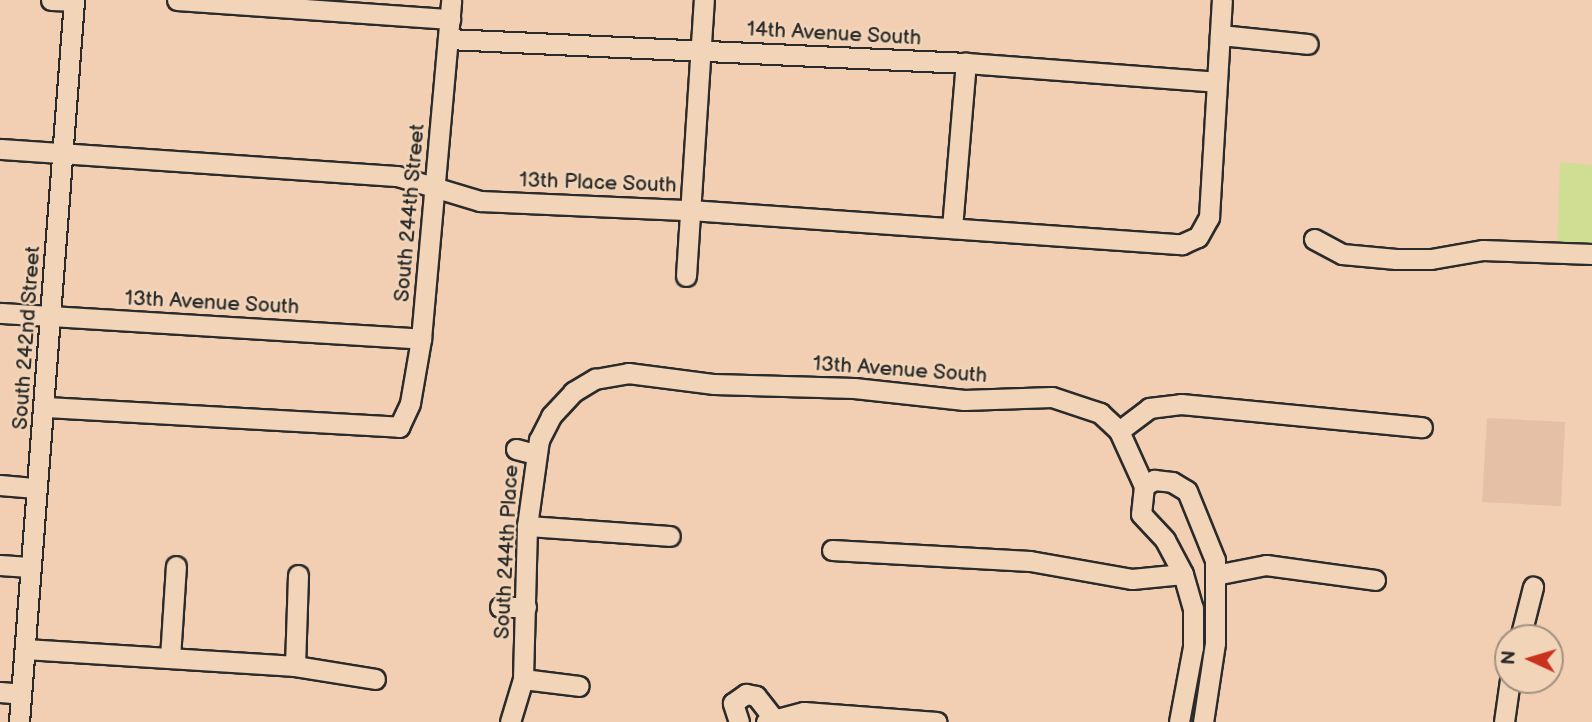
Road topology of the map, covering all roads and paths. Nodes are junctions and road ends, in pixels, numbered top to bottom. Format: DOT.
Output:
graph roads {
  1 [pos="51,0"];
  2 [pos="177,0"];
  3 [pos="704,0"];
  4 [pos="1222,0"];
  5 [pos="74,1"];
  6 [pos="449,19"];
  7 [pos="1220,35"];
  8 [pos="1308,44"];
  9 [pos="701,49"];
  10 [pos="966,64"];
  11 [pos="1216,82"];
  12 [pos="0,149"];
  13 [pos="63,153"];
  14 [pos="436,187"];
  15 [pos="690,210"];
  16 [pos="952,228"];
  17 [pos="1314,239"];
  18 [pos="1592,254"];
  19 [pos="686,276"];
  20 [pos="0,313"];
  21 [pos="52,316"];
  22 [pos="421,339"];
  23 [pos="608,375"];
  24 [pos="46,407"];
  25 [pos="1422,427"];
  26 [pos="1119,431"];
  27 [pos="0,485"];
  28 [pos="1144,486"];
  29 [pos="36,488"];
  30 [pos="527,526"];
  31 [pos="670,536"];
  32 [pos="832,550"];
  33 [pos="0,565"];
  34 [pos="29,566"];
  35 [pos="176,566"];
  36 [pos="1183,574"];
  37 [pos="298,575"];
  38 [pos="1215,575"];
  39 [pos="1376,580"];
  40 [pos="1533,587"];
  41 [pos="500,607"];
  42 [pos="526,607"];
  43 [pos="1524,624"];
  44 [pos="25,649"];
  45 [pos="170,658"];
  46 [pos="295,666"];
  47 [pos="375,679"];
  48 [pos="523,679"];
  49 [pos="579,686"];
  50 [pos="0,692"];
  51 [pos="21,694"];
  52 [pos="1508,694"];
  53 [pos="880,719"];
  54 [pos="769,720"];
  55 [pos="19,722"];
  56 [pos="510,722"];
  57 [pos="738,722"];
  58 [pos="937,722"];
  59 [pos="1179,722"];
  60 [pos="1203,722"];
  61 [pos="1504,722"];
  1 -- 5 [label="street"];
  2 -- 6 [label="street, 14th Avenue South"];
  3 -- 9 [label="street"];
  4 -- 7 [label="street"];
  5 -- 13 [label="street, South 242nd Street"];
  6 -- 9 [label="street, 14th Avenue South"];
  6 -- 14 [label="street, South 244th Street"];
  7 -- 8 [label="street"];
  7 -- 11 [label="street"];
  9 -- 10 [label="street, 14th Avenue South"];
  9 -- 15 [label="street"];
  10 -- 11 [label="street, 14th Avenue South"];
  10 -- 16 [label="street"];
  11 -- 16 [label="street, 13th Place South"];
  12 -- 13 [label="street, 13th Place South"];
  13 -- 14 [label="street, 13th Place South"];
  13 -- 21 [label="street, South 242nd Street"];
  14 -- 15 [label="street, 13th Place South"];
  14 -- 22 [label="street, South 244th Street"];
  15 -- 16 [label="street, 13th Place South"];
  15 -- 19 [label="street"];
  17 -- 18 [label="street"];
  20 -- 21 [label="street, 13th Avenue South"];
  21 -- 22 [label="street, 13th Avenue South"];
  21 -- 24 [label="street, South 242nd Street"];
  22 -- 24 [label="street, South 244th Street"];
  23 -- 26 [label="street, 13th Avenue South"];
  23 -- 30 [label="street, South 244th Place"];
  24 -- 29 [label="street, South 242nd Street"];
  25 -- 26 [label="street"];
  26 -- 28 [label="street"];
  27 -- 29 [label="street"];
  28 -- 36 [label="street"];
  28 -- 38 [label="street"];
  29 -- 34 [label="street, South 242nd Street"];
  30 -- 31 [label="street"];
  30 -- 42 [label="street, South 244th Place"];
  32 -- 36 [label="street"];
  33 -- 34 [label="street"];
  34 -- 44 [label="street, South 242nd Street"];
  35 -- 45 [label="street"];
  36 -- 59 [label="street"];
  37 -- 46 [label="street"];
  38 -- 39 [label="street"];
  38 -- 60 [label="street"];
  40 -- 43 [label="street"];
  41 -- 42 [label="street"];
  42 -- 48 [label="street, South 244th Place"];
  44 -- 45 [label="street"];
  44 -- 51 [label="street, South 242nd Street"];
  45 -- 46 [label="street"];
  46 -- 47 [label="street"];
  48 -- 49 [label="street"];
  48 -- 56 [label="street, South 244th Place"];
  50 -- 51 [label="street"];
  51 -- 55 [label="street, South 242nd Street"];
  52 -- 61 [label="street"];
  53 -- 54 [label="street"];
  53 -- 58 [label="street"];
  54 -- 57 [label="street"];
}
